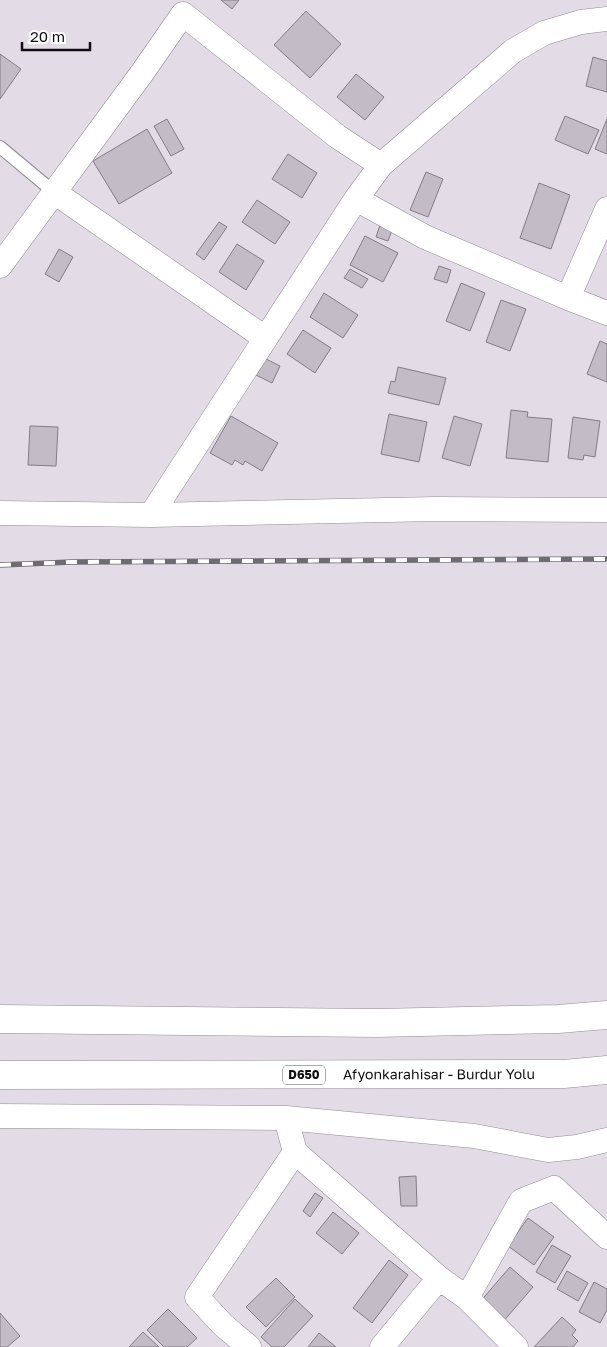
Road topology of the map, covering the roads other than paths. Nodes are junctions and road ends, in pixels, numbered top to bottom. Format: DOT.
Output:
graph roads {
  1 [pos="607,18"];
  2 [pos="0,146"];
  3 [pos="382,165"];
  4 [pos="54,192"];
  5 [pos="356,199"];
  6 [pos="607,209"];
  7 [pos="0,266"];
  8 [pos="568,298"];
  9 [pos="607,313"];
  10 [pos="265,338"];
  11 [pos="607,510"];
  12 [pos="0,513"];
  13 [pos="151,515"];
  14 [pos="607,1015"];
  15 [pos="0,1019"];
  16 [pos="607,1070"];
  17 [pos="0,1075"];
  18 [pos="0,1116"];
  19 [pos="286,1118"];
  20 [pos="607,1140"];
  21 [pos="295,1152"];
  22 [pos="607,1237"];
  23 [pos="439,1278"];
  24 [pos="467,1298"];
  25 [pos="249,1347"];
  26 [pos="382,1347"];
  27 [pos="516,1347"];
  1 -- 3 [label="street"];
  2 -- 4 [label="lane"];
  3 -- 4 [label="street"];
  3 -- 5 [label="street"];
  4 -- 7 [label="street"];
  4 -- 10 [label="street"];
  5 -- 8 [label="street"];
  5 -- 10 [label="street"];
  6 -- 8 [label="street"];
  8 -- 9 [label="street"];
  10 -- 13 [label="street"];
  11 -- 13 [label="street"];
  12 -- 13 [label="street"];
  14 -- 15 [label="highway"];
  16 -- 17 [label="highway, Afyonkarahisar - Burdur Yolu / D650"];
  18 -- 19 [label="street"];
  19 -- 20 [label="street"];
  19 -- 21 [label="street"];
  21 -- 23 [label="street"];
  21 -- 25 [label="street"];
  22 -- 24 [label="street"];
  23 -- 24 [label="street"];
  23 -- 26 [label="street"];
  24 -- 27 [label="street"];
}
